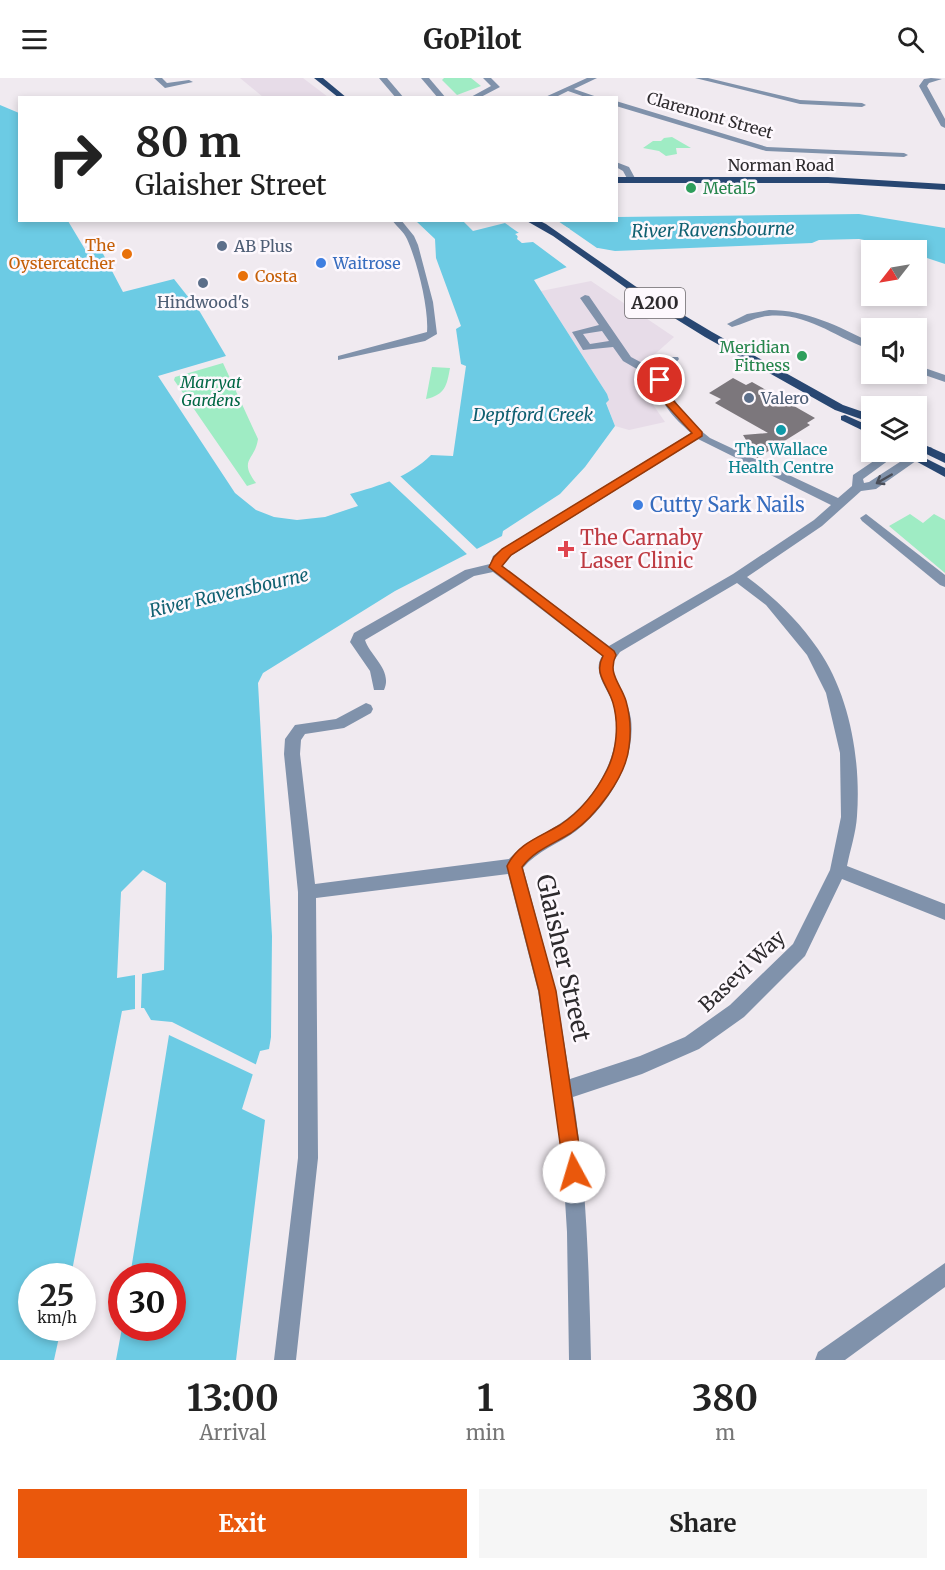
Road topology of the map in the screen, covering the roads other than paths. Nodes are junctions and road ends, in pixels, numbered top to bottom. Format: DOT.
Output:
graph roads {
  1 [pos="158,78"];
  2 [pos="318,78"];
  3 [pos="384,78"];
  4 [pos="424,78"];
  5 [pos="488,78"];
  6 [pos="593,78"];
  7 [pos="699,78"];
  8 [pos="939,80"];
  9 [pos="189,82"];
  10 [pos="568,88"];
  11 [pos="341,96"];
  12 [pos="399,96"];
  13 [pos="441,96"];
  14 [pos="476,96"];
  15 [pos="550,96"];
  16 [pos="591,96"];
  17 [pos="618,104"];
  18 [pos="862,105"];
  19 [pos="945,126"];
  20 [pos="904,154"];
  21 [pos="618,165"];
  22 [pos="618,180"];
  23 [pos="632,180"];
  24 [pos="945,187"];
  25 [pos="398,222"];
  26 [pos="533,224"];
  27 [pos="585,298"];
  28 [pos="732,324"];
  29 [pos="605,327"];
  30 [pos="861,342"];
  31 [pos="616,343"];
  32 [pos="342,358"];
  33 [pos="674,359"];
  34 [pos="927,372"];
  35 [pos="661,378"];
  36 [pos="945,378"];
  37 [pos="839,408"];
  38 [pos="861,415"];
  39 [pos="861,426"];
  40 [pos="698,434"];
  41 [pos="927,450"];
  42 [pos="945,459"];
  43 [pos="880,462"];
  44 [pos="901,462"];
  45 [pos="925,462"];
  46 [pos="945,473"];
  47 [pos="858,487"];
  48 [pos="838,503"];
  49 [pos="866,518"];
  50 [pos="495,567"];
  51 [pos="738,577"];
  52 [pos="945,582"];
  53 [pos="610,655"];
  54 [pos="379,686"];
  55 [pos="366,709"];
  56 [pos="514,866"];
  57 [pos="838,870"];
  58 [pos="307,892"];
  59 [pos="945,912"];
  60 [pos="563,1091"];
  61 [pos="945,1274"];
  62 [pos="285,1360"];
  63 [pos="580,1360"];
  64 [pos="826,1360"];
  1 -- 9 [label="street"];
  2 -- 11 [label="main road"];
  3 -- 12 [label="street"];
  4 -- 13 [label="street"];
  5 -- 14 [label="street"];
  6 -- 10 [label="street"];
  7 -- 18 [label="street"];
  8 -- 19 [label="street"];
  10 -- 15 [label="street"];
  10 -- 16 [label="street"];
  17 -- 20 [label="street, Claremont Street"];
  21 -- 23 [label="street"];
  22 -- 23 [label="main road, Norman Road"];
  23 -- 24 [label="main road, Norman Road"];
  25 -- 32 [label="street"];
  26 -- 37 [label="main road, A200"];
  27 -- 29 [label="street"];
  28 -- 30 [label="street"];
  29 -- 31 [label="street"];
  29 -- 31 [label="street"];
  31 -- 35 [label="street"];
  33 -- 35 [label="street"];
  34 -- 36 [label="street"];
  35 -- 40 [label="street"];
  37 -- 38 [label="main road, A200"];
  37 -- 39 [label="main road, A200"];
  40 -- 48 [label="street"];
  40 -- 50 [label="street"];
  41 -- 42 [label="main road"];
  43 -- 47 [label="street"];
  44 -- 47 [label="street, one-way"];
  45 -- 46 [label="main road"];
  47 -- 48 [label="street"];
  48 -- 51 [label="street"];
  49 -- 52 [label="street"];
  50 -- 53 [label="street"];
  50 -- 54 [label="street"];
  51 -- 53 [label="street"];
  51 -- 57 [label="street, Basevi Way"];
  53 -- 56 [label="street, Glaisher Street"];
  55 -- 58 [label="street"];
  56 -- 58 [label="street"];
  56 -- 60 [label="street, Glaisher Street"];
  57 -- 59 [label="street"];
  57 -- 60 [label="street, Basevi Way"];
  58 -- 62 [label="street"];
  60 -- 63 [label="street, Glaisher Street"];
  61 -- 64 [label="street"];
}
